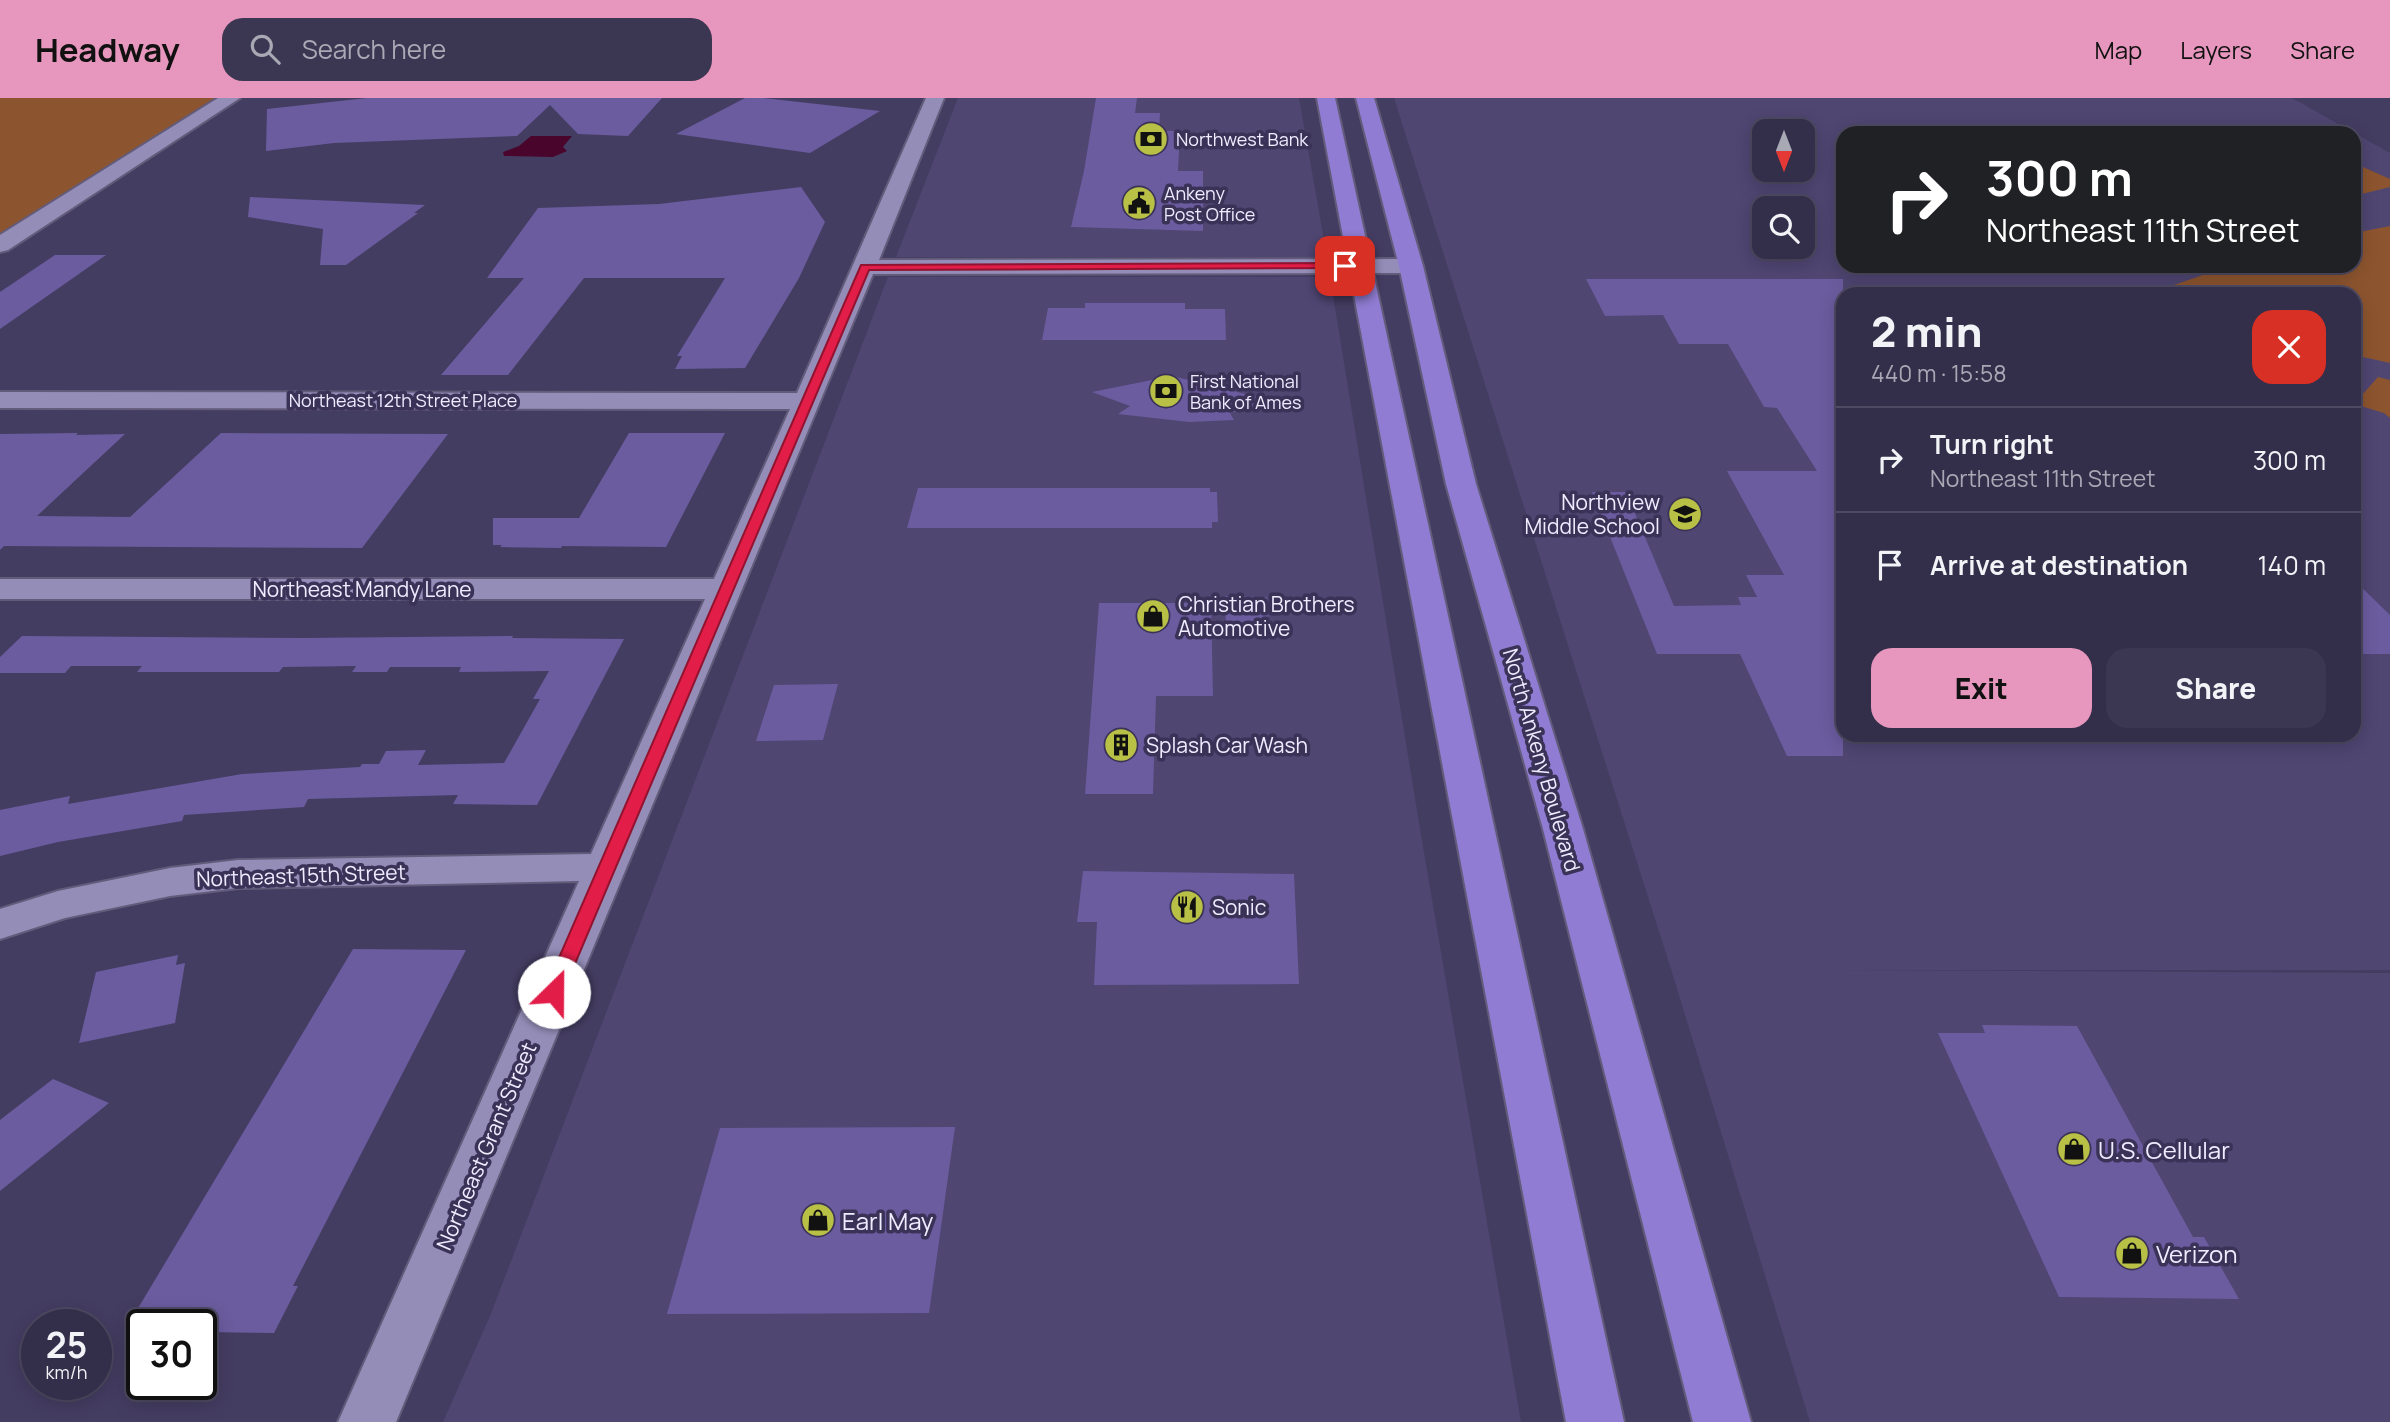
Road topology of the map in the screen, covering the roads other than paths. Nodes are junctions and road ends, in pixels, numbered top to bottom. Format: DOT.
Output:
graph roads {
  1 [pos="231,98"];
  2 [pos="935,98"];
  3 [pos="1326,98"];
  4 [pos="1365,98"];
  5 [pos="0,245"];
  6 [pos="1362,266"];
  7 [pos="1411,266"];
  8 [pos="865,267"];
  9 [pos="0,400"];
  10 [pos="806,401"];
  11 [pos="0,589"];
  12 [pos="724,589"];
  13 [pos="607,867"];
  14 [pos="0,925"];
  15 [pos="367,1422"];
  16 [pos="1595,1422"];
  17 [pos="1722,1422"];
  1 -- 5 [label="street"];
  2 -- 8 [label="street, Northeast Grant Street"];
  3 -- 6 [label="main road"];
  4 -- 7 [label="main road, North Ankeny Boulevard"];
  6 -- 7 [label="street"];
  6 -- 8 [label="street"];
  6 -- 16 [label="main road"];
  7 -- 17 [label="main road, North Ankeny Boulevard"];
  8 -- 10 [label="street, Northeast Grant Street"];
  9 -- 10 [label="street, Northeast 12th Street Place"];
  10 -- 12 [label="street, Northeast Grant Street"];
  11 -- 12 [label="street, Northeast Mandy Lane"];
  12 -- 13 [label="street, Northeast Grant Street"];
  13 -- 14 [label="street, Northeast 15th Street"];
  13 -- 15 [label="street, Northeast Grant Street"];
}
